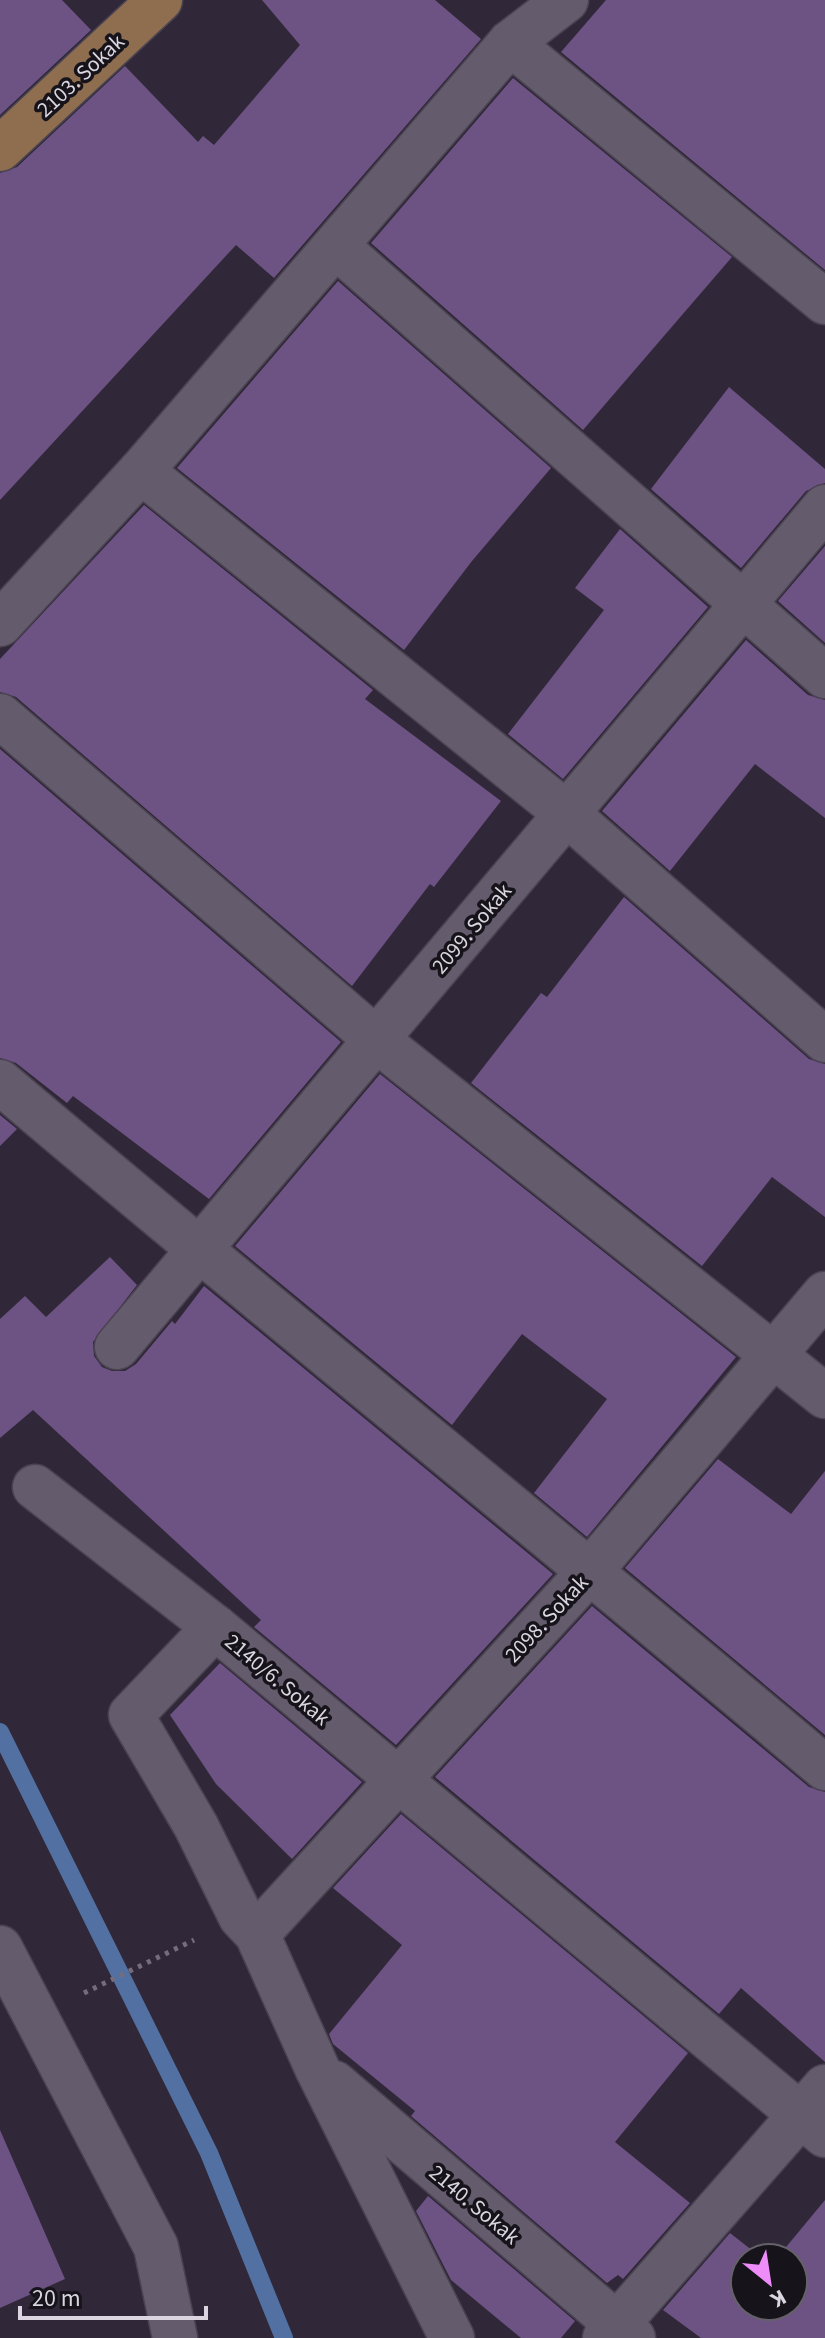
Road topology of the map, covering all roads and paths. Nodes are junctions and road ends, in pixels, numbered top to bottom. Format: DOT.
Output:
graph roads {
  1 [pos="160,0"];
  2 [pos="566,0"];
  3 [pos="510,43"];
  4 [pos="0,149"];
  5 [pos="336,246"];
  6 [pos="825,302"];
  7 [pos="141,471"];
  8 [pos="825,507"];
  9 [pos="743,606"];
  10 [pos="0,624"];
  11 [pos="825,676"];
  12 [pos="0,716"];
  13 [pos="566,813"];
  14 [pos="825,1040"];
  15 [pos="378,1041"];
  16 [pos="0,1082"];
  17 [pos="200,1252"];
  18 [pos="825,1294"];
  19 [pos="117,1347"];
  20 [pos="773,1355"];
  21 [pos="825,1396"];
  22 [pos="35,1487"];
  23 [pos="591,1570"];
  24 [pos="215,1627"];
  25 [pos="825,1768"];
  26 [pos="397,1779"];
  27 [pos="249,1925"];
  28 [pos="0,1948"];
  29 [pos="36,2016"];
  30 [pos="317,2068"];
  31 [pos="817,2113"];
  32 [pos="619,2333"];
  33 [pos="175,2338"];
  34 [pos="452,2338"];
  1 -- 4 [label="main road, 2103. Sokak"];
  2 -- 3 [label="street"];
  3 -- 5 [label="street"];
  3 -- 6 [label="street"];
  5 -- 7 [label="street"];
  5 -- 9 [label="street"];
  7 -- 10 [label="street"];
  7 -- 13 [label="street"];
  8 -- 9 [label="street, 2099. Sokak"];
  9 -- 11 [label="street"];
  9 -- 13 [label="street, 2099. Sokak"];
  12 -- 15 [label="street"];
  13 -- 14 [label="street"];
  13 -- 15 [label="street, 2099. Sokak"];
  15 -- 17 [label="street, 2099. Sokak"];
  15 -- 20 [label="street"];
  16 -- 17 [label="street"];
  17 -- 19 [label="street, 2099. Sokak"];
  17 -- 23 [label="street"];
  18 -- 20 [label="street, 2098. Sokak"];
  20 -- 21 [label="street"];
  20 -- 23 [label="street, 2098. Sokak"];
  22 -- 24 [label="street"];
  23 -- 25 [label="street"];
  23 -- 26 [label="street, 2098. Sokak"];
  24 -- 26 [label="street, 2140/6. Sokak"];
  24 -- 27 [label="street, 2140/6. Sokak"];
  26 -- 27 [label="street, 2098. Sokak"];
  26 -- 31 [label="street, 2140/6. Sokak"];
  27 -- 29 [label="path"];
  27 -- 30 [label="street, 2140/6. Sokak"];
  28 -- 29 [label="street"];
  29 -- 33 [label="street"];
  30 -- 32 [label="street, 2140. Sokak"];
  30 -- 34 [label="street, 2140/6. Sokak"];
  31 -- 32 [label="street"];
}
